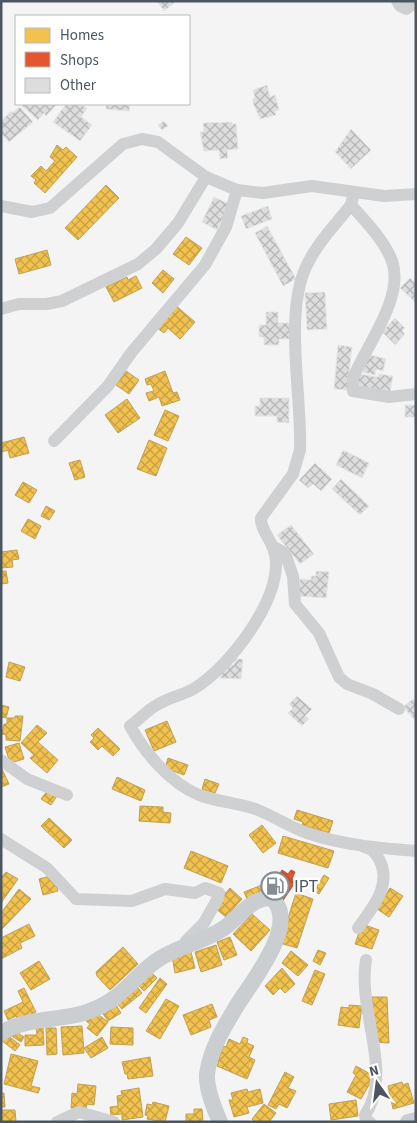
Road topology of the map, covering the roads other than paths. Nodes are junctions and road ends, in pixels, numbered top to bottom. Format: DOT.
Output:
graph roads {
  1 [pos="397,1"];
  2 [pos="416,2"];
  3 [pos="206,176"];
  4 [pos="237,190"];
  5 [pos="355,192"];
  6 [pos="416,194"];
  7 [pos="351,205"];
  8 [pos="1,206"];
  9 [pos="1,310"];
  10 [pos="416,394"];
  11 [pos="54,441"];
  12 [pos="274,547"];
  13 [pos="399,709"];
  14 [pos="1,760"];
  15 [pos="67,795"];
  16 [pos="1,839"];
  17 [pos="362,846"];
  18 [pos="416,851"];
  19 [pos="358,928"];
  20 [pos="192,946"];
  21 [pos="366,960"];
  22 [pos="4,1028"];
  23 [pos="416,1120"];
  24 [pos="57,1122"];
  25 [pos="114,1122"];
  26 [pos="220,1122"];
  27 [pos="370,1122"];
  28 [pos="408,1122"];
  1 -- 2 [label="street"];
  3 -- 4 [label="street"];
  3 -- 8 [label="street"];
  3 -- 9 [label="street"];
  4 -- 5 [label="street"];
  4 -- 11 [label="street"];
  5 -- 6 [label="street"];
  5 -- 7 [label="street"];
  7 -- 10 [label="street"];
  7 -- 12 [label="street"];
  12 -- 13 [label="street"];
  12 -- 17 [label="street"];
  14 -- 15 [label="street"];
  16 -- 20 [label="street"];
  17 -- 18 [label="street"];
  17 -- 19 [label="street"];
  20 -- 22 [label="main road"];
  20 -- 26 [label="main road"];
  21 -- 27 [label="street"];
  23 -- 28 [label="main road"];
  24 -- 25 [label="street"];
}
